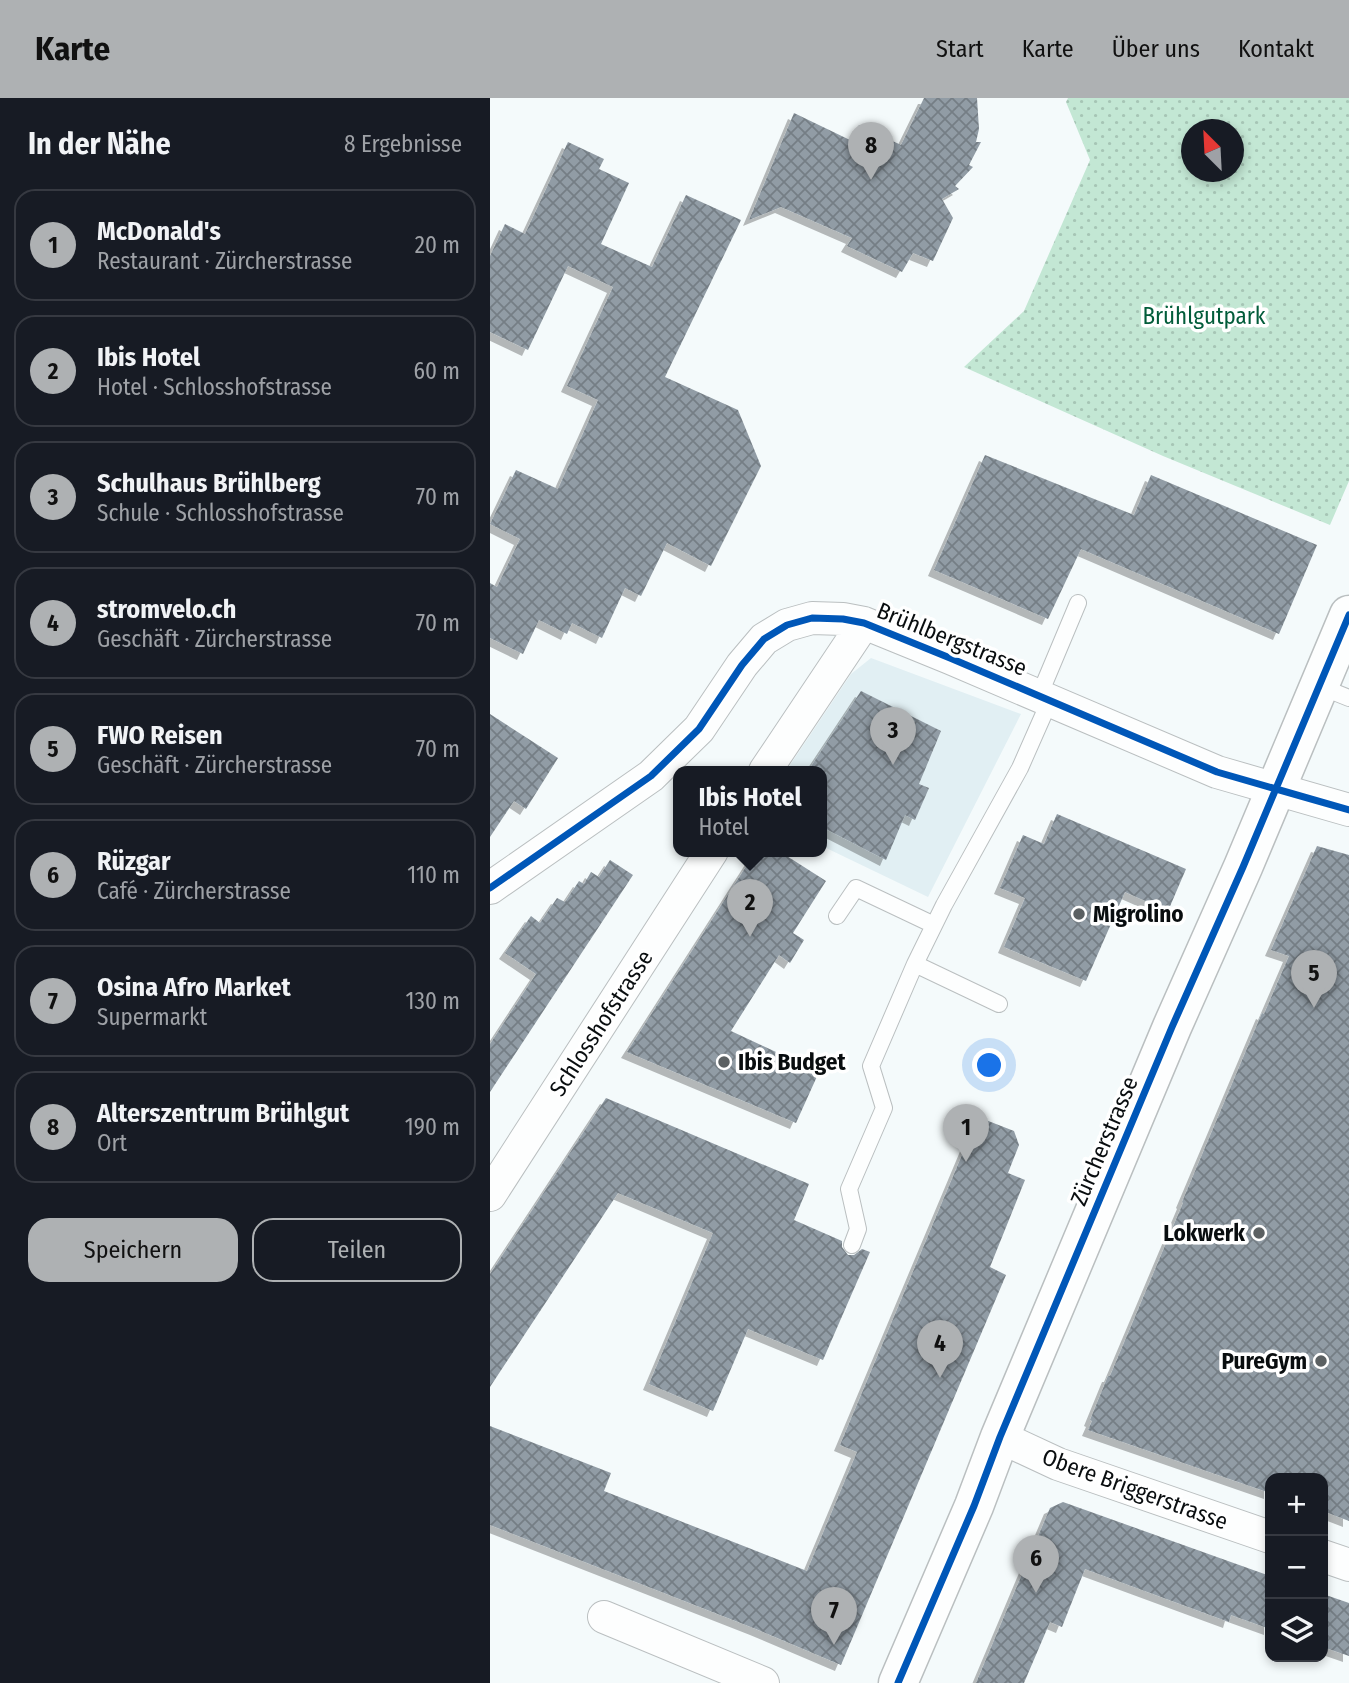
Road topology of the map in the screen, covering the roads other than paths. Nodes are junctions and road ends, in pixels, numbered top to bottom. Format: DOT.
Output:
graph roads {
  1 [pos="1078,603"];
  2 [pos="1349,614"];
  3 [pos="864,623"];
  4 [pos="1334,692"];
  5 [pos="1044,698"];
  6 [pos="768,766"];
  7 [pos="1276,789"];
  8 [pos="1349,810"];
  9 [pos="708,857"];
  10 [pos="490,888"];
  11 [pos="837,916"];
  12 [pos="934,925"];
  13 [pos="915,964"];
  14 [pos="999,1003"];
  15 [pos="490,1195"];
  16 [pos="852,1245"];
  17 [pos="1000,1437"];
  18 [pos="1265,1536"];
  19 [pos="1328,1558"];
  20 [pos="1349,1564"];
  21 [pos="604,1617"];
  22 [pos="763,1683"];
  23 [pos="898,1683"];
  1 -- 5 [label="lane"];
  2 -- 4 [label="main road, Zürcherstrasse"];
  3 -- 5 [label="street, Brühlbergstrasse"];
  3 -- 6 [label="street"];
  3 -- 10 [label="street, Brühlbergstrasse"];
  4 -- 7 [label="main road, Zürcherstrasse"];
  5 -- 7 [label="street, Brühlbergstrasse"];
  5 -- 12 [label="lane"];
  7 -- 8 [label="street, Brühlbergstrasse"];
  7 -- 17 [label="main road, Zürcherstrasse"];
  9 -- 15 [label="street, Schlosshofstrasse"];
  11 -- 12 [label="lane"];
  12 -- 13 [label="lane"];
  13 -- 14 [label="lane"];
  13 -- 16 [label="lane"];
  17 -- 18 [label="street, Obere Briggerstrasse"];
  17 -- 23 [label="main road, Zürcherstrasse"];
  19 -- 20 [label="street"];
  21 -- 22 [label="street"];
}
